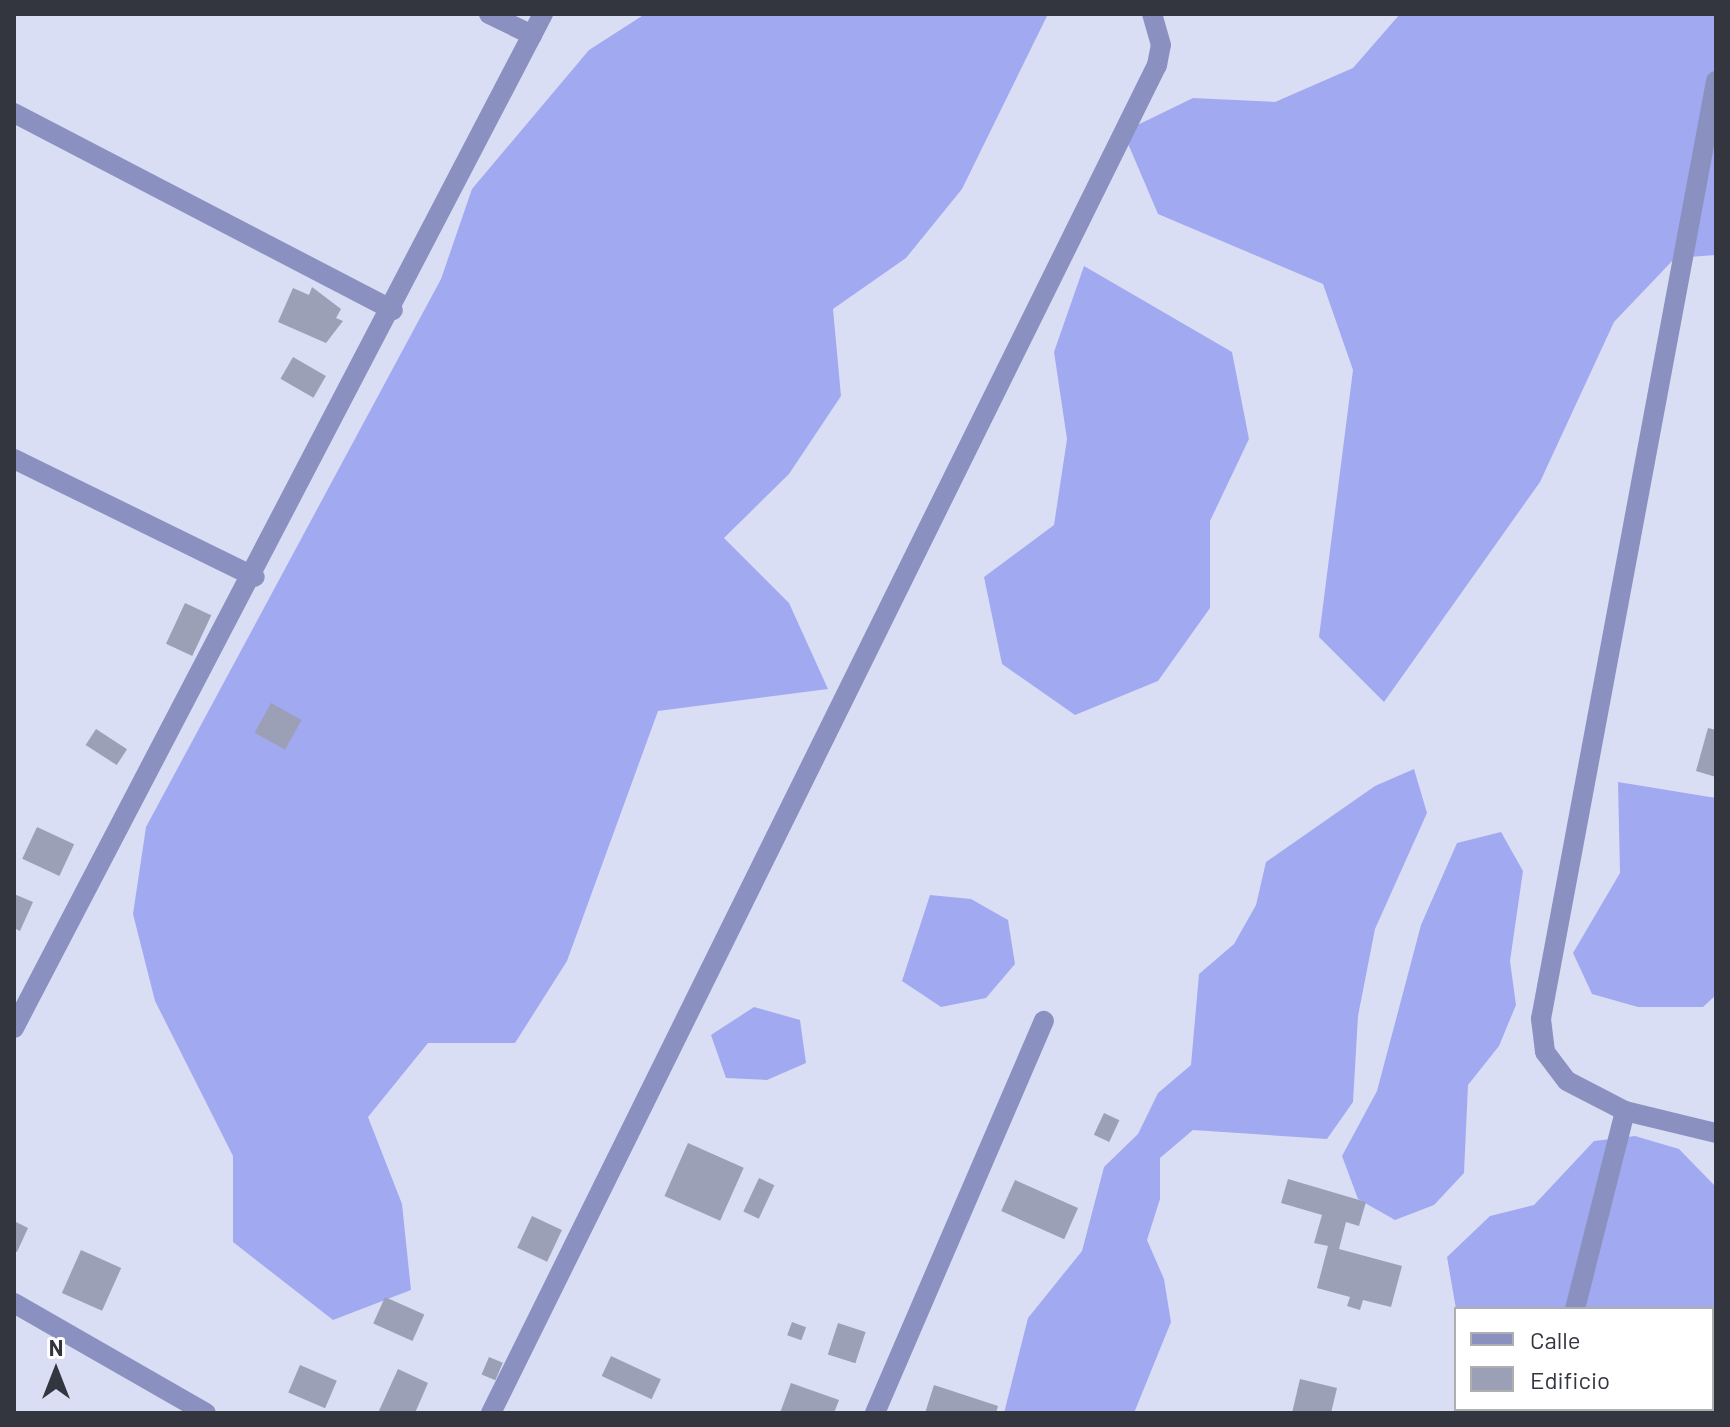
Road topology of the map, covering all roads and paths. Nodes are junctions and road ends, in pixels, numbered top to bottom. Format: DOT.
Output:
graph roads {
  1 [pos="489,14"];
  2 [pos="543,14"];
  3 [pos="1152,14"];
  4 [pos="532,35"];
  5 [pos="1716,81"];
  6 [pos="14,113"];
  7 [pos="393,310"];
  8 [pos="14,459"];
  9 [pos="255,577"];
  10 [pos="1044,1021"];
  11 [pos="14,1028"];
  12 [pos="1625,1111"];
  13 [pos="1716,1133"];
  14 [pos="14,1303"];
  15 [pos="1576,1307"];
  16 [pos="206,1413"];
  17 [pos="491,1413"];
  18 [pos="875,1413"];
  1 -- 4 [label="street"];
  2 -- 4 [label="street"];
  3 -- 17 [label="street"];
  4 -- 7 [label="street"];
  5 -- 12 [label="street"];
  6 -- 7 [label="street"];
  7 -- 9 [label="street"];
  8 -- 9 [label="street"];
  9 -- 11 [label="street"];
  10 -- 18 [label="street"];
  12 -- 13 [label="street"];
  12 -- 15 [label="street"];
  14 -- 16 [label="street"];
}
